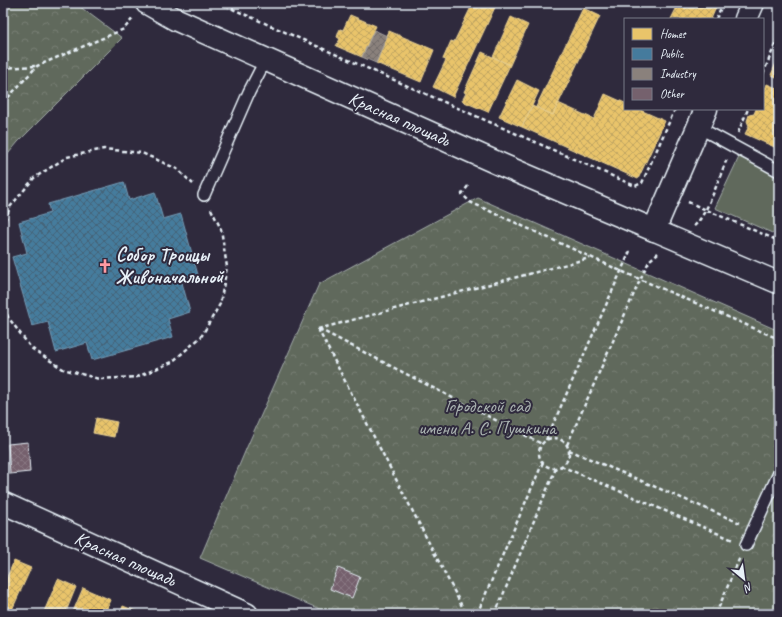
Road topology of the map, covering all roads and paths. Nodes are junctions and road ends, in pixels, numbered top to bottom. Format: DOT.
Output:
graph roads {
  1 [pos="219,3"];
  2 [pos="723,3"];
  3 [pos="753,3"];
  4 [pos="141,9"];
  5 [pos="716,18"];
  6 [pos="746,18"];
  7 [pos="779,35"];
  8 [pos="266,59"];
  9 [pos="37,66"];
  10 [pos="3,68"];
  11 [pos="764,72"];
  12 [pos="3,103"];
  13 [pos="675,110"];
  14 [pos="748,110"];
  15 [pos="702,118"];
  16 [pos="733,146"];
  17 [pos="779,171"];
  18 [pos="468,186"];
  19 [pos="204,195"];
  20 [pos="706,210"];
  21 [pos="3,227"];
  22 [pos="654,230"];
  23 [pos="676,240"];
  24 [pos="779,241"];
  25 [pos="630,251"];
  26 [pos="591,258"];
  27 [pos="621,271"];
  28 [pos="640,279"];
  29 [pos="779,283"];
  30 [pos="3,301"];
  31 [pos="318,329"];
  32 [pos="779,339"];
  33 [pos="546,440"];
  34 [pos="542,444"];
  35 [pos="567,445"];
  36 [pos="569,450"];
  37 [pos="543,462"];
  38 [pos="560,466"];
  39 [pos="556,468"];
  40 [pos="779,472"];
  41 [pos="3,503"];
  42 [pos="754,528"];
  43 [pos="746,545"];
  44 [pos="248,614"];
  45 [pos="466,614"];
  46 [pos="477,614"];
  47 [pos="495,614"];
  48 [pos="716,614"];
  1 -- 13 [label="path"];
  2 -- 5 [label="path"];
  3 -- 6 [label="main road"];
  4 -- 8 [label="main road, Красная площадь"];
  4 -- 9 [label="path"];
  7 -- 11 [label="path"];
  8 -- 19 [label="lane"];
  8 -- 22 [label="main road, Красная площадь"];
  9 -- 10 [label="path"];
  9 -- 12 [label="path"];
  14 -- 16 [label="path"];
  15 -- 16 [label="lane"];
  15 -- 22 [label="main road"];
  16 -- 17 [label="lane"];
  16 -- 20 [label="path"];
  18 -- 26 [label="path"];
  19 -- 21 [label="path"];
  19 -- 30 [label="path"];
  20 -- 23 [label="path"];
  20 -- 24 [label="path"];
  22 -- 23 [label="street"];
  23 -- 28 [label="path"];
  23 -- 29 [label="street"];
  25 -- 27 [label="path"];
  26 -- 27 [label="path"];
  26 -- 31 [label="path"];
  27 -- 28 [label="path"];
  27 -- 33 [label="path"];
  28 -- 32 [label="path"];
  28 -- 35 [label="path"];
  31 -- 34 [label="path"];
  31 -- 45 [label="path"];
  33 -- 34 [label="path"];
  33 -- 35 [label="path"];
  34 -- 37 [label="path"];
  35 -- 36 [label="path"];
  36 -- 38 [label="path"];
  36 -- 42 [label="path"];
  37 -- 39 [label="path"];
  37 -- 46 [label="path"];
  38 -- 39 [label="path"];
  38 -- 43 [label="path"];
  39 -- 47 [label="path"];
  40 -- 42 [label="lane"];
  41 -- 44 [label="street, Красная площадь"];
  42 -- 43 [label="lane"];
  43 -- 48 [label="path"];
}
